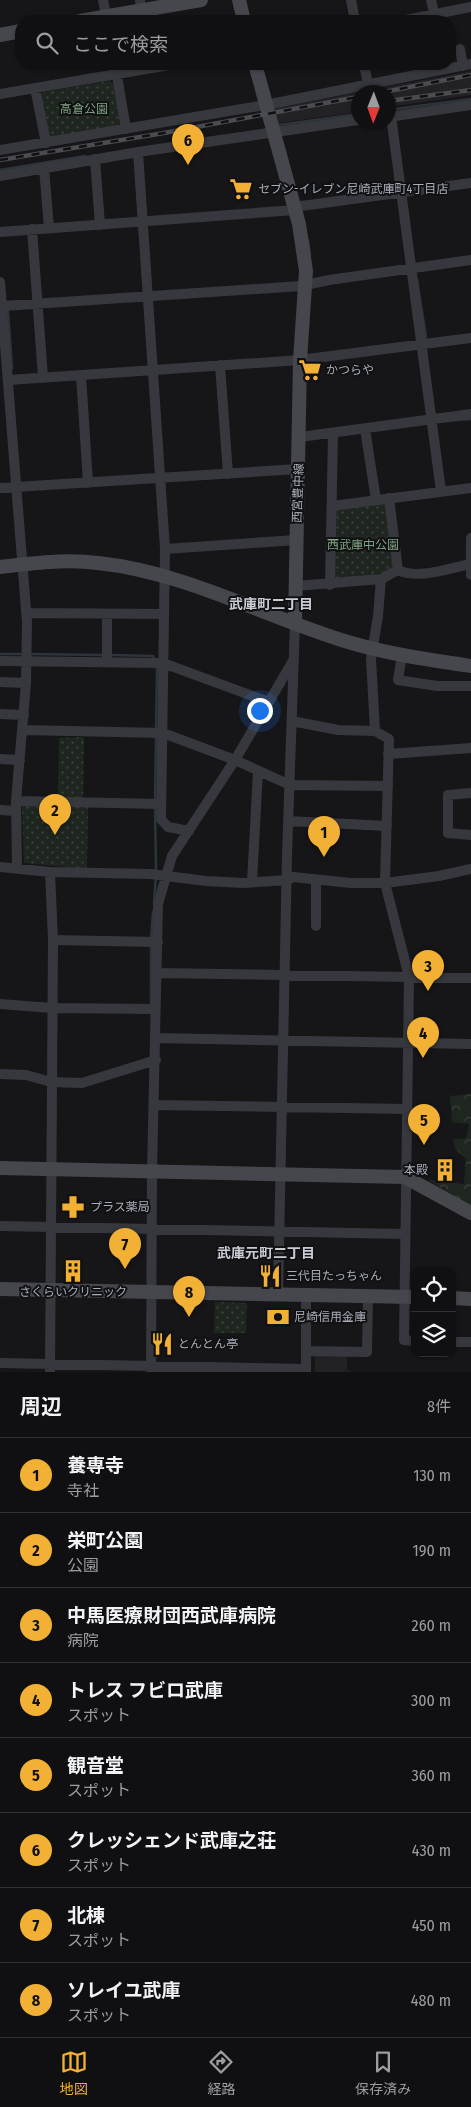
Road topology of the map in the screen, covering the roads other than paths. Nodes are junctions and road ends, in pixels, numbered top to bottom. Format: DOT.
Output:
graph roads {
  1 [pos="103,0"];
  2 [pos="201,0"];
  3 [pos="239,0"];
  4 [pos="351,0"];
  5 [pos="431,0"];
  6 [pos="140,5"];
  7 [pos="471,7"];
  8 [pos="106,15"];
  9 [pos="116,15"];
  10 [pos="243,15"];
  11 [pos="354,15"];
  12 [pos="434,15"];
  13 [pos="445,15"];
  14 [pos="15,32"];
  15 [pos="0,35"];
  16 [pos="460,49"];
  17 [pos="467,65"];
  18 [pos="112,70"];
  19 [pos="116,70"];
  20 [pos="256,70"];
  21 [pos="365,70"];
  22 [pos="431,70"];
  23 [pos="368,84"];
  24 [pos="35,88"];
  25 [pos="0,94"];
  26 [pos="265,104"];
  27 [pos="471,105"];
  28 [pos="396,115"];
  29 [pos="351,121"];
  30 [pos="126,129"];
  31 [pos="392,130"];
  32 [pos="273,131"];
  33 [pos="46,142"];
  34 [pos="0,150"];
  35 [pos="138,152"];
  36 [pos="95,159"];
  37 [pos="44,168"];
  38 [pos="0,176"];
  39 [pos="471,183"];
  40 [pos="402,192"];
  41 [pos="294,208"];
  42 [pos="143,223"];
  43 [pos="100,224"];
  44 [pos="49,228"];
  45 [pos="32,229"];
  46 [pos="0,232"];
  47 [pos="471,260"];
  48 [pos="411,268"];
  49 [pos="0,282"];
  50 [pos="306,284"];
  51 [pos="148,296"];
  52 [pos="37,303"];
  53 [pos="3,306"];
  54 [pos="471,338"];
  55 [pos="421,344"];
  56 [pos="3,350"];
  57 [pos="300,360"];
  58 [pos="220,365"];
  59 [pos="153,370"];
  60 [pos="80,375"];
  61 [pos="43,377"];
  62 [pos="9,380"];
  63 [pos="471,414"];
  64 [pos="0,418"];
  65 [pos="12,418"];
  66 [pos="432,418"];
  67 [pos="365,429"];
  68 [pos="333,434"];
  69 [pos="300,437"];
  70 [pos="299,469"];
  71 [pos="228,474"];
  72 [pos="160,479"];
  73 [pos="88,483"];
  74 [pos="17,487"];
  75 [pos="0,488"];
  76 [pos="471,488"];
  77 [pos="441,491"];
  78 [pos="389,498"];
  79 [pos="376,500"];
  80 [pos="332,506"];
  81 [pos="471,538"];
  82 [pos="296,540"];
  83 [pos="166,549"];
  84 [pos="22,564"];
  85 [pos="471,564"];
  86 [pos="0,567"];
  87 [pos="398,570"];
  88 [pos="471,575"];
  89 [pos="165,577"];
  90 [pos="381,579"];
  91 [pos="330,585"];
  92 [pos="296,586"];
  93 [pos="26,613"];
  94 [pos="107,614"];
  95 [pos="164,614"];
  96 [pos="295,623"];
  97 [pos="372,648"];
  98 [pos="402,655"];
  99 [pos="294,659"];
  100 [pos="0,661"];
  101 [pos="27,662"];
  102 [pos="107,662"];
  103 [pos="163,663"];
  104 [pos="471,666"];
  105 [pos="0,682"];
  106 [pos="26,683"];
  107 [pos="471,686"];
  108 [pos="269,702"];
  109 [pos="0,714"];
  110 [pos="24,715"];
  111 [pos="292,721"];
  112 [pos="23,730"];
  113 [pos="375,731"];
  114 [pos="158,733"];
  115 [pos="471,748"];
  116 [pos="388,754"];
  117 [pos="0,759"];
  118 [pos="20,760"];
  119 [pos="235,760"];
  120 [pos="258,771"];
  121 [pos="290,785"];
  122 [pos="388,786"];
  123 [pos="471,793"];
  124 [pos="157,804"];
  125 [pos="16,806"];
  126 [pos="0,810"];
  127 [pos="288,820"];
  128 [pos="387,826"];
  129 [pos="189,831"];
  130 [pos="471,835"];
  131 [pos="0,867"];
  132 [pos="17,867"];
  133 [pos="471,869"];
  134 [pos="50,872"];
  135 [pos="166,876"];
  136 [pos="286,880"];
  137 [pos="316,880"];
  138 [pos="252,882"];
  139 [pos="385,883"];
  140 [pos="316,926"];
  141 [pos="53,940"];
  142 [pos="158,942"];
  143 [pos="157,972"];
  144 [pos="284,975"];
  145 [pos="409,977"];
  146 [pos="471,978"];
  147 [pos="0,1004"];
  148 [pos="52,1008"];
  149 [pos="155,1009"];
  150 [pos="155,1038"];
  151 [pos="283,1041"];
  152 [pos="408,1044"];
  153 [pos="471,1044"];
  154 [pos="156,1060"];
  155 [pos="0,1074"];
  156 [pos="51,1082"];
  157 [pos="155,1105"];
  158 [pos="282,1106"];
  159 [pos="408,1109"];
  160 [pos="0,1168"];
  161 [pos="50,1168"];
  162 [pos="152,1171"];
  163 [pos="280,1173"];
  164 [pos="405,1177"];
  165 [pos="471,1213"];
  166 [pos="0,1226"];
  167 [pos="52,1227"];
  168 [pos="152,1229"];
  169 [pos="279,1233"];
  170 [pos="404,1234"];
  171 [pos="0,1289"];
  172 [pos="51,1290"];
  173 [pos="151,1293"];
  174 [pos="278,1295"];
  175 [pos="306,1296"];
  176 [pos="368,1296"];
  177 [pos="410,1297"];
  178 [pos="456,1298"];
  179 [pos="471,1299"];
  180 [pos="411,1341"];
  181 [pos="456,1342"];
  182 [pos="471,1342"];
  183 [pos="306,1351"];
  184 [pos="0,1363"];
  185 [pos="50,1368"];
  186 [pos="151,1369"];
  187 [pos="306,1370"];
  1 -- 8 [label="street"];
  2 -- 6 [label="street"];
  3 -- 10 [label="street"];
  4 -- 11 [label="street"];
  5 -- 12 [label="street"];
  6 -- 9 [label="street"];
  7 -- 13 [label="street"];
  14 -- 15 [label="street"];
  16 -- 17 [label="street"];
  18 -- 24 [label="street"];
  19 -- 30 [label="street"];
  20 -- 26 [label="street, 西宮豊中線"];
  21 -- 23 [label="street"];
  22 -- 23 [label="street"];
  23 -- 26 [label="street"];
  24 -- 25 [label="street"];
  24 -- 33 [label="street"];
  26 -- 30 [label="street"];
  26 -- 32 [label="street, 西宮豊中線"];
  27 -- 28 [label="street"];
  29 -- 32 [label="street"];
  30 -- 33 [label="street"];
  31 -- 40 [label="street"];
  32 -- 35 [label="street"];
  32 -- 41 [label="street, 西宮豊中線"];
  33 -- 34 [label="street"];
  35 -- 36 [label="street"];
  35 -- 42 [label="street"];
  36 -- 37 [label="street"];
  36 -- 43 [label="street"];
  37 -- 38 [label="street"];
  37 -- 44 [label="street"];
  39 -- 40 [label="street"];
  40 -- 41 [label="street"];
  40 -- 48 [label="street"];
  41 -- 42 [label="street"];
  41 -- 50 [label="street, 西宮豊中線"];
  42 -- 43 [label="street"];
  42 -- 51 [label="street"];
  43 -- 44 [label="street"];
  44 -- 45 [label="street"];
  45 -- 46 [label="street"];
  45 -- 52 [label="street"];
  47 -- 48 [label="street"];
  48 -- 50 [label="street"];
  48 -- 55 [label="street"];
  49 -- 53 [label="street"];
  50 -- 51 [label="street"];
  50 -- 57 [label="street, 西宮豊中線"];
  51 -- 52 [label="street"];
  51 -- 59 [label="street"];
  52 -- 53 [label="street"];
  52 -- 61 [label="street"];
  53 -- 56 [label="street"];
  54 -- 55 [label="street"];
  55 -- 57 [label="street"];
  55 -- 66 [label="street"];
  56 -- 62 [label="street"];
  57 -- 58 [label="street"];
  57 -- 69 [label="street, 西宮豊中線"];
  58 -- 59 [label="street"];
  58 -- 71 [label="street"];
  59 -- 60 [label="street"];
  59 -- 72 [label="street"];
  60 -- 61 [label="street"];
  60 -- 73 [label="street"];
  61 -- 62 [label="street"];
  62 -- 65 [label="street"];
  63 -- 66 [label="street"];
  64 -- 65 [label="street"];
  65 -- 74 [label="street"];
  66 -- 67 [label="street"];
  66 -- 77 [label="street"];
  67 -- 68 [label="street"];
  67 -- 79 [label="street"];
  68 -- 69 [label="street"];
  68 -- 80 [label="street"];
  69 -- 70 [label="street, 西宮豊中線"];
  70 -- 71 [label="street"];
  70 -- 82 [label="street, 西宮豊中線"];
  71 -- 72 [label="street"];
  72 -- 73 [label="street"];
  72 -- 83 [label="street"];
  73 -- 74 [label="street"];
  74 -- 75 [label="street"];
  74 -- 84 [label="street"];
  76 -- 77 [label="street"];
  77 -- 78 [label="street"];
  78 -- 79 [label="street"];
  78 -- 87 [label="street"];
  79 -- 80 [label="street"];
  80 -- 91 [label="street"];
  81 -- 85 [label="street"];
  82 -- 83 [label="street"];
  82 -- 92 [label="street, 西宮豊中線"];
  83 -- 89 [label="street"];
  84 -- 86 [label="street"];
  84 -- 89 [label="street"];
  84 -- 93 [label="street"];
  85 -- 87 [label="street"];
  85 -- 88 [label="street"];
  87 -- 90 [label="street"];
  89 -- 95 [label="street"];
  89 -- 96 [label="street"];
  90 -- 91 [label="street"];
  90 -- 97 [label="street"];
  91 -- 92 [label="street"];
  92 -- 96 [label="street, 西宮豊中線"];
  93 -- 94 [label="street"];
  93 -- 101 [label="street"];
  94 -- 95 [label="street"];
  94 -- 102 [label="street"];
  95 -- 103 [label="street"];
  96 -- 97 [label="street"];
  96 -- 99 [label="street"];
  97 -- 98 [label="street"];
  97 -- 113 [label="street"];
  98 -- 104 [label="street"];
  98 -- 107 [label="street"];
  99 -- 108 [label="street"];
  99 -- 111 [label="street"];
  100 -- 101 [label="street"];
  101 -- 102 [label="street"];
  101 -- 106 [label="street"];
  102 -- 103 [label="street"];
  103 -- 108 [label="street"];
  103 -- 114 [label="street"];
  105 -- 106 [label="street"];
  106 -- 110 [label="street"];
  108 -- 119 [label="street"];
  109 -- 110 [label="street"];
  110 -- 112 [label="street"];
  111 -- 113 [label="street"];
  111 -- 121 [label="street"];
  112 -- 114 [label="street"];
  112 -- 118 [label="street"];
  113 -- 116 [label="street"];
  114 -- 119 [label="street"];
  114 -- 124 [label="street"];
  115 -- 116 [label="street"];
  116 -- 122 [label="street"];
  117 -- 118 [label="street"];
  118 -- 125 [label="street"];
  119 -- 120 [label="street"];
  119 -- 129 [label="street"];
  120 -- 121 [label="street"];
  120 -- 138 [label="street"];
  121 -- 122 [label="street"];
  121 -- 127 [label="street"];
  122 -- 128 [label="street"];
  123 -- 130 [label="street"];
  124 -- 125 [label="street"];
  124 -- 129 [label="street"];
  125 -- 126 [label="street"];
  125 -- 132 [label="street"];
  127 -- 128 [label="street"];
  127 -- 136 [label="street"];
  128 -- 139 [label="street"];
  129 -- 135 [label="street"];
  131 -- 132 [label="street"];
  132 -- 134 [label="street"];
  133 -- 139 [label="street"];
  134 -- 135 [label="street"];
  134 -- 141 [label="street"];
  135 -- 138 [label="street"];
  135 -- 142 [label="street"];
  136 -- 137 [label="street"];
  136 -- 138 [label="street"];
  136 -- 144 [label="street"];
  137 -- 139 [label="street"];
  137 -- 140 [label="street"];
  139 -- 145 [label="street"];
  141 -- 142 [label="street"];
  141 -- 148 [label="street"];
  142 -- 143 [label="street"];
  143 -- 144 [label="street"];
  143 -- 149 [label="street"];
  144 -- 145 [label="street"];
  144 -- 151 [label="street"];
  145 -- 146 [label="street"];
  145 -- 152 [label="street"];
  147 -- 148 [label="street"];
  148 -- 149 [label="street"];
  148 -- 156 [label="street"];
  149 -- 150 [label="street"];
  150 -- 151 [label="street"];
  150 -- 154 [label="street"];
  151 -- 152 [label="street"];
  151 -- 158 [label="street"];
  152 -- 153 [label="street"];
  152 -- 159 [label="street"];
  154 -- 156 [label="street"];
  154 -- 157 [label="street"];
  155 -- 156 [label="street"];
  156 -- 161 [label="street"];
  157 -- 158 [label="street"];
  157 -- 162 [label="street"];
  158 -- 159 [label="street"];
  158 -- 163 [label="street"];
  159 -- 164 [label="street"];
  160 -- 161 [label="street"];
  161 -- 162 [label="street"];
  161 -- 167 [label="street"];
  162 -- 163 [label="street"];
  162 -- 168 [label="street"];
  163 -- 164 [label="street"];
  163 -- 169 [label="street"];
  164 -- 165 [label="street"];
  164 -- 170 [label="street"];
  166 -- 167 [label="street"];
  167 -- 168 [label="street"];
  167 -- 172 [label="street"];
  168 -- 169 [label="street"];
  168 -- 173 [label="street"];
  169 -- 170 [label="street"];
  169 -- 174 [label="street"];
  170 -- 177 [label="street"];
  171 -- 172 [label="street"];
  172 -- 173 [label="street"];
  172 -- 185 [label="street"];
  173 -- 174 [label="street"];
  173 -- 186 [label="street"];
  174 -- 175 [label="street"];
  175 -- 176 [label="street"];
  175 -- 183 [label="street"];
  176 -- 177 [label="street"];
  176 -- 183 [label="street"];
  177 -- 180 [label="street"];
  178 -- 179 [label="street"];
  181 -- 182 [label="street"];
  183 -- 187 [label="street"];
  184 -- 185 [label="street"];
  185 -- 186 [label="street"];
  186 -- 187 [label="street"];
}
